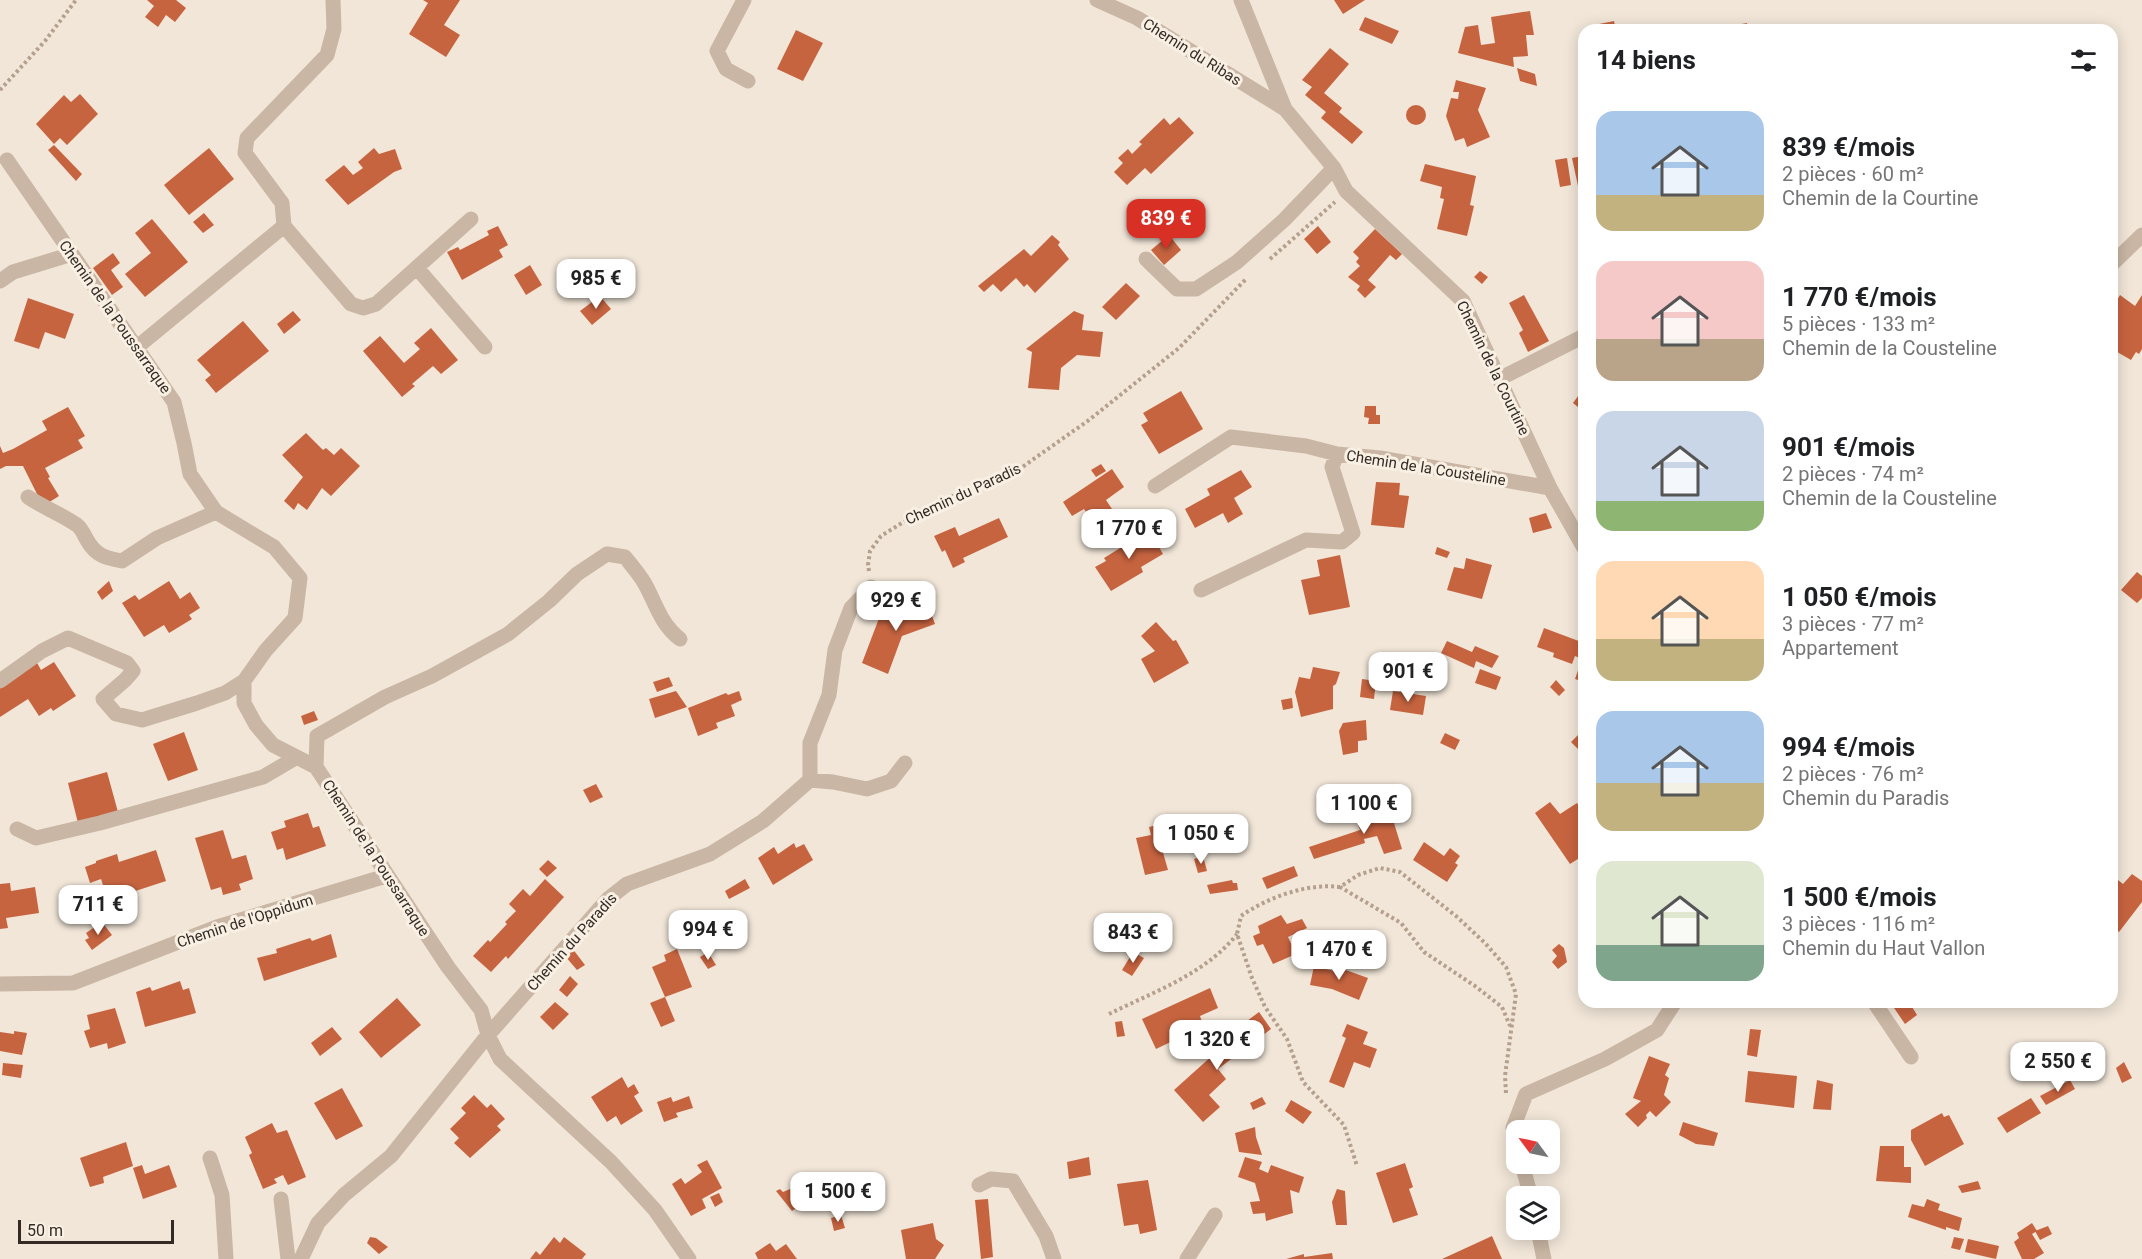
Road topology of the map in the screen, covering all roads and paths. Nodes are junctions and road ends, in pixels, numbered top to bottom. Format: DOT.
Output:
graph roads {
  1 [pos="76,0"];
  2 [pos="333,0"];
  3 [pos="744,0"];
  4 [pos="1097,0"];
  5 [pos="1241,0"];
  6 [pos="748,81"];
  7 [pos="0,90"];
  8 [pos="1285,109"];
  9 [pos="7,160"];
  10 [pos="1334,168"];
  11 [pos="1346,191"];
  12 [pos="471,219"];
  13 [pos="284,226"];
  14 [pos="2142,235"];
  15 [pos="72,254"];
  16 [pos="2118,258"];
  17 [pos="1146,259"];
  18 [pos="1269,260"];
  19 [pos="417,268"];
  20 [pos="1253,274"];
  21 [pos="0,281"];
  22 [pos="1578,339"];
  23 [pos="485,347"];
  24 [pos="136,348"];
  25 [pos="1499,379"];
  26 [pos="1337,454"];
  27 [pos="1155,486"];
  28 [pos="1550,488"];
  29 [pos="28,497"];
  30 [pos="216,512"];
  31 [pos="1578,537"];
  32 [pos="871,587"];
  33 [pos="1201,590"];
  34 [pos="680,639"];
  35 [pos="0,681"];
  36 [pos="244,681"];
  37 [pos="297,756"];
  38 [pos="905,763"];
  39 [pos="316,766"];
  40 [pos="810,780"];
  41 [pos="17,829"];
  42 [pos="386,876"];
  43 [pos="1340,886"];
  44 [pos="1237,934"];
  45 [pos="0,984"];
  46 [pos="1671,1008"];
  47 [pos="1878,1008"];
  48 [pos="1109,1014"];
  49 [pos="488,1035"];
  50 [pos="1911,1058"];
  51 [pos="1516,1120"];
  52 [pos="210,1158"];
  53 [pos="1357,1166"];
  54 [pos="980,1185"];
  55 [pos="281,1199"];
  56 [pos="1215,1215"];
  57 [pos="1540,1240"];
  58 [pos="226,1259"];
  59 [pos="288,1259"];
  60 [pos="301,1259"];
  61 [pos="689,1259"];
  62 [pos="1054,1259"];
  63 [pos="1187,1259"];
  64 [pos="1544,1259"];
  1 -- 7 [label="path"];
  2 -- 13 [label="street"];
  3 -- 6 [label="street"];
  4 -- 8 [label="street, Chemin du Ribas"];
  5 -- 8 [label="street, Chemin de la Courtine"];
  8 -- 10 [label="street, Chemin de la Courtine"];
  9 -- 15 [label="street, Chemin de la Poussarraque"];
  10 -- 11 [label="street, Chemin de la Courtine"];
  10 -- 17 [label="street"];
  11 -- 18 [label="path"];
  11 -- 25 [label="street, Chemin de la Courtine"];
  12 -- 19 [label="street"];
  13 -- 19 [label="street"];
  13 -- 24 [label="street"];
  14 -- 16 [label="street"];
  15 -- 21 [label="street"];
  15 -- 24 [label="street, Chemin de la Poussarraque"];
  19 -- 23 [label="street"];
  20 -- 32 [label="path, Chemin du Paradis"];
  22 -- 25 [label="street"];
  24 -- 30 [label="street, Chemin de la Poussarraque"];
  25 -- 28 [label="street, Chemin de la Courtine"];
  26 -- 27 [label="street"];
  26 -- 28 [label="street, Chemin de la Cousteline"];
  26 -- 33 [label="street, Chemin de la Cousteline"];
  28 -- 31 [label="street, Chemin de la Courtine"];
  29 -- 30 [label="street"];
  30 -- 36 [label="street, Chemin de la Poussarraque"];
  32 -- 40 [label="street"];
  34 -- 39 [label="street"];
  35 -- 36 [label="street"];
  36 -- 37 [label="street, Chemin de la Poussarraque"];
  37 -- 39 [label="street, Chemin de la Poussarraque"];
  37 -- 41 [label="street"];
  38 -- 40 [label="street"];
  39 -- 42 [label="street, Chemin de la Poussarraque"];
  40 -- 49 [label="street, Chemin du Paradis"];
  42 -- 45 [label="street, Chemin de l'Oppidum"];
  42 -- 49 [label="street, Chemin de la Poussarraque"];
  43 -- 43 [label="path"];
  43 -- 44 [label="path"];
  44 -- 48 [label="path"];
  44 -- 53 [label="path"];
  46 -- 51 [label="street"];
  47 -- 50 [label="street"];
  49 -- 60 [label="street, Chemin du Paradis"];
  49 -- 61 [label="street, Chemin de la Poussarraque"];
  52 -- 58 [label="street"];
  54 -- 62 [label="street"];
  55 -- 59 [label="street"];
  56 -- 63 [label="street"];
  57 -- 64 [label="street"];
}
